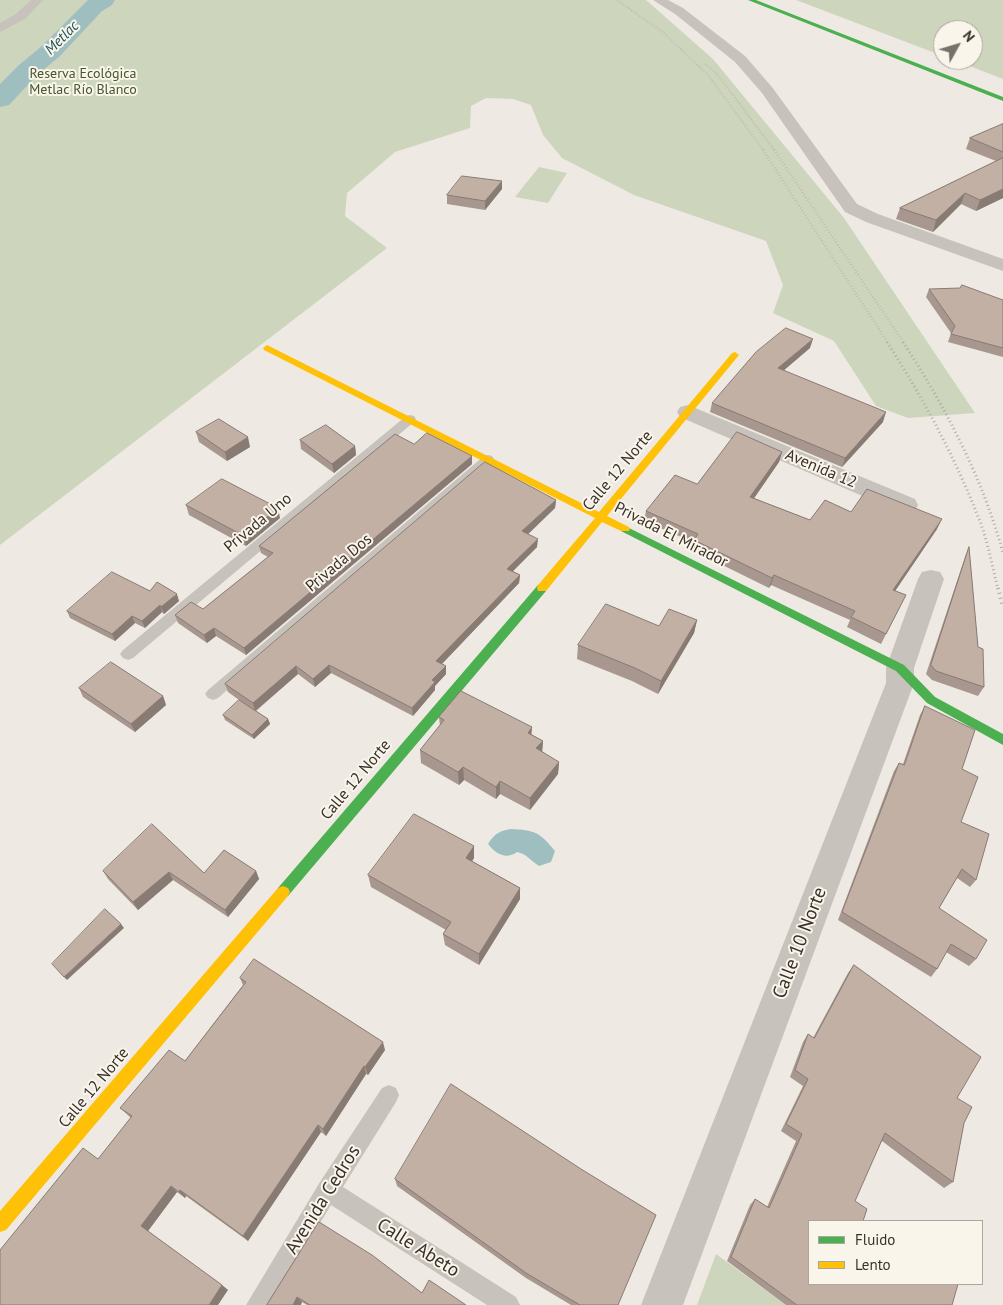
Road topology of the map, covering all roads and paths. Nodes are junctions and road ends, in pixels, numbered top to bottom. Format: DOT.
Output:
graph roads {
  1 [pos="37,0"];
  2 [pos="659,0"];
  3 [pos="751,0"];
  4 [pos="773,0"];
  5 [pos="0,28"];
  6 [pos="1003,88"];
  7 [pos="1003,98"];
  8 [pos="1003,265"];
  9 [pos="267,348"];
  10 [pos="735,355"];
  11 [pos="688,412"];
  12 [pos="410,419"];
  13 [pos="488,459"];
  14 [pos="926,514"];
  15 [pos="600,518"];
  16 [pos="931,579"];
  17 [pos="128,654"];
  18 [pos="900,668"];
  19 [pos="213,694"];
  20 [pos="1003,740"];
  21 [pos="389,1095"];
  22 [pos="328,1190"];
  23 [pos="0,1224"];
  24 [pos="258,1305"];
  25 [pos="508,1305"];
  26 [pos="662,1305"];
  1 -- 5 [label="street"];
  2 -- 8 [label="street"];
  3 -- 7 [label="main road"];
  4 -- 6 [label="main road"];
  9 -- 12 [label="main road, Privada El Mirador"];
  10 -- 11 [label="main road, Calle 12 Norte"];
  11 -- 14 [label="street, Avenida 12"];
  11 -- 15 [label="main road, Calle 12 Norte"];
  12 -- 13 [label="main road, Privada El Mirador"];
  12 -- 17 [label="lane, Privada Uno"];
  13 -- 15 [label="main road, Privada El Mirador"];
  13 -- 19 [label="lane, Privada Dos"];
  15 -- 18 [label="main road, Privada El Mirador"];
  15 -- 23 [label="main road, Calle 12 Norte"];
  16 -- 18 [label="street, Calle 10 Norte"];
  18 -- 20 [label="main road"];
  18 -- 26 [label="street, Calle 10 Norte"];
  21 -- 22 [label="lane, Avenida Cedros"];
  22 -- 24 [label="lane, Avenida Cedros"];
  22 -- 25 [label="lane, Calle Abeto"];
}
